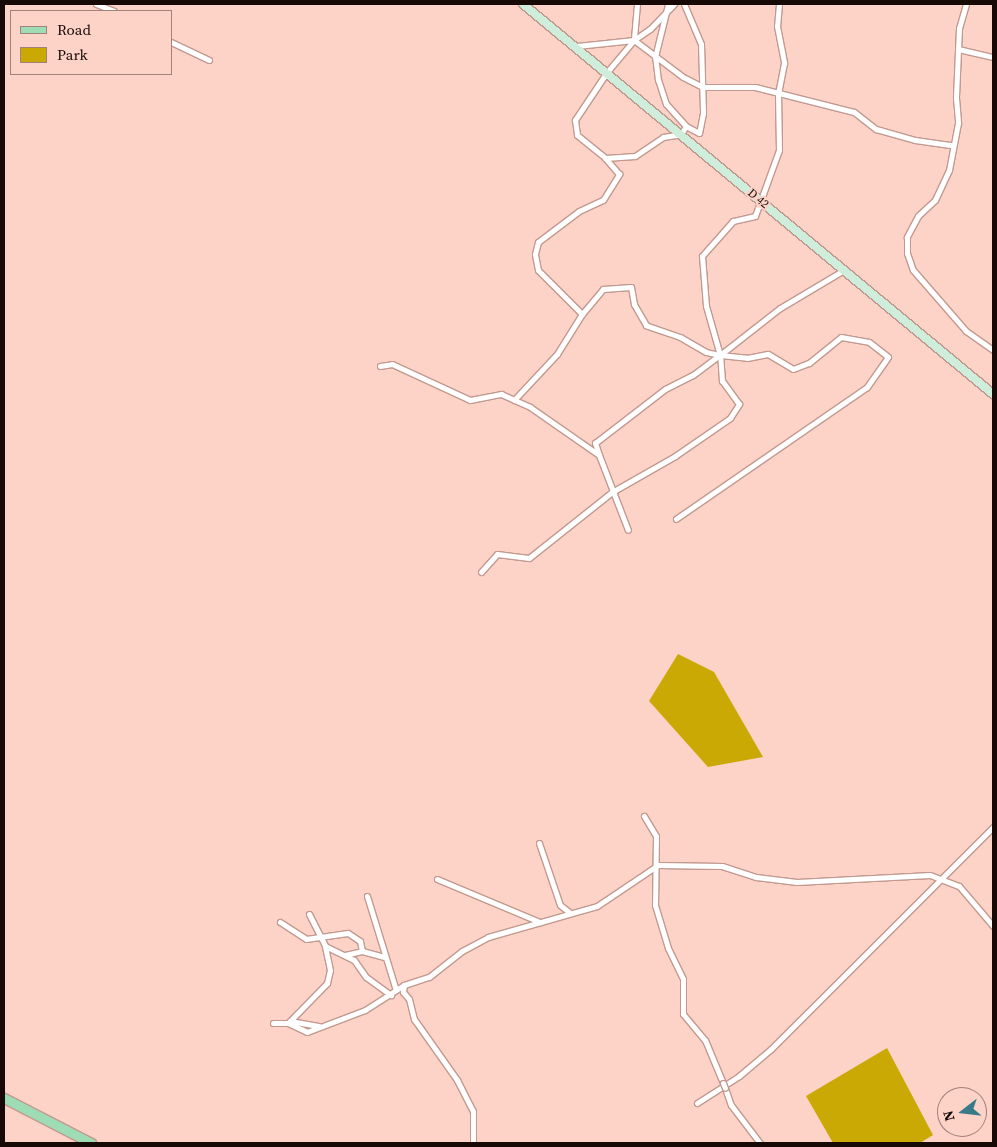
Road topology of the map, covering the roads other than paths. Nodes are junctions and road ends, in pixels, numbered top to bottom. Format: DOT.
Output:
graph roads {
  1 [pos="96,4"];
  2 [pos="523,4"];
  3 [pos="637,4"];
  4 [pos="668,4"];
  5 [pos="674,4"];
  6 [pos="684,4"];
  7 [pos="779,4"];
  8 [pos="966,4"];
  9 [pos="111,10"];
  10 [pos="666,11"];
  11 [pos="634,40"];
  12 [pos="172,42"];
  13 [pos="577,46"];
  14 [pos="958,49"];
  15 [pos="993,56"];
  16 [pos="654,57"];
  17 [pos="210,60"];
  18 [pos="607,72"];
  19 [pos="703,87"];
  20 [pos="778,93"];
  21 [pos="686,126"];
  22 [pos="681,134"];
  23 [pos="952,145"];
  24 [pos="605,158"];
  25 [pos="762,201"];
  26 [pos="844,270"];
  27 [pos="582,314"];
  28 [pos="993,350"];
  29 [pos="720,355"];
  30 [pos="380,366"];
  31 [pos="993,394"];
  32 [pos="514,400"];
  33 [pos="599,455"];
  34 [pos="612,492"];
  35 [pos="676,519"];
  36 [pos="628,530"];
  37 [pos="480,572"];
  38 [pos="644,816"];
  39 [pos="993,827"];
  40 [pos="539,842"];
  41 [pos="658,865"];
  42 [pos="437,879"];
  43 [pos="940,879"];
  44 [pos="367,896"];
  45 [pos="570,912"];
  46 [pos="309,914"];
  47 [pos="280,922"];
  48 [pos="540,922"];
  49 [pos="993,926"];
  50 [pos="323,938"];
  51 [pos="325,946"];
  52 [pos="362,951"];
  53 [pos="345,955"];
  54 [pos="385,957"];
  55 [pos="404,985"];
  56 [pos="396,990"];
  57 [pos="391,995"];
  58 [pos="289,1022"];
  59 [pos="273,1023"];
  60 [pos="4,1098"];
  61 [pos="697,1102"];
  62 [pos="91,1143"];
  63 [pos="473,1143"];
  64 [pos="760,1143"];
  1 -- 9 [label="street"];
  2 -- 13 [label="street, D 42 / D 42"];
  3 -- 11 [label="street"];
  4 -- 10 [label="street"];
  5 -- 10 [label="street"];
  6 -- 19 [label="street"];
  7 -- 20 [label="street"];
  8 -- 14 [label="street"];
  10 -- 11 [label="street"];
  10 -- 16 [label="street"];
  11 -- 13 [label="street"];
  11 -- 16 [label="street"];
  11 -- 18 [label="street"];
  12 -- 17 [label="street"];
  13 -- 18 [label="street, D 42 / D 42"];
  14 -- 15 [label="street"];
  14 -- 23 [label="street"];
  16 -- 19 [label="street"];
  16 -- 21 [label="street"];
  18 -- 22 [label="street, D 42 / D 42"];
  18 -- 24 [label="street"];
  19 -- 20 [label="street"];
  19 -- 21 [label="street"];
  20 -- 23 [label="street"];
  20 -- 25 [label="street"];
  21 -- 22 [label="street"];
  22 -- 24 [label="street"];
  22 -- 25 [label="street, D 42 / D 42"];
  23 -- 28 [label="street"];
  24 -- 27 [label="street"];
  25 -- 26 [label="street, D 42 / D 42"];
  25 -- 29 [label="street"];
  26 -- 29 [label="street"];
  26 -- 31 [label="street, D 42 / D 42"];
  27 -- 29 [label="street"];
  27 -- 32 [label="street"];
  29 -- 33 [label="street"];
  29 -- 34 [label="street"];
  29 -- 35 [label="street"];
  30 -- 32 [label="street"];
  32 -- 33 [label="street"];
  33 -- 34 [label="street"];
  34 -- 36 [label="street"];
  34 -- 37 [label="street"];
  38 -- 41 [label="street"];
  39 -- 43 [label="street"];
  40 -- 45 [label="street"];
  41 -- 43 [label="street"];
  41 -- 45 [label="street"];
  41 -- 64 [label="street"];
  42 -- 48 [label="street"];
  43 -- 49 [label="street"];
  43 -- 61 [label="street"];
  44 -- 54 [label="street"];
  45 -- 48 [label="street"];
  46 -- 50 [label="street"];
  47 -- 50 [label="street"];
  48 -- 55 [label="street"];
  50 -- 51 [label="street"];
  50 -- 52 [label="street"];
  51 -- 53 [label="street"];
  51 -- 58 [label="street"];
  52 -- 53 [label="street"];
  52 -- 54 [label="street"];
  53 -- 57 [label="street"];
  54 -- 56 [label="street"];
  55 -- 56 [label="street"];
  55 -- 63 [label="street"];
  56 -- 57 [label="street"];
  57 -- 58 [label="street"];
  58 -- 59 [label="street"];
  60 -- 62 [label="main road"];
}
